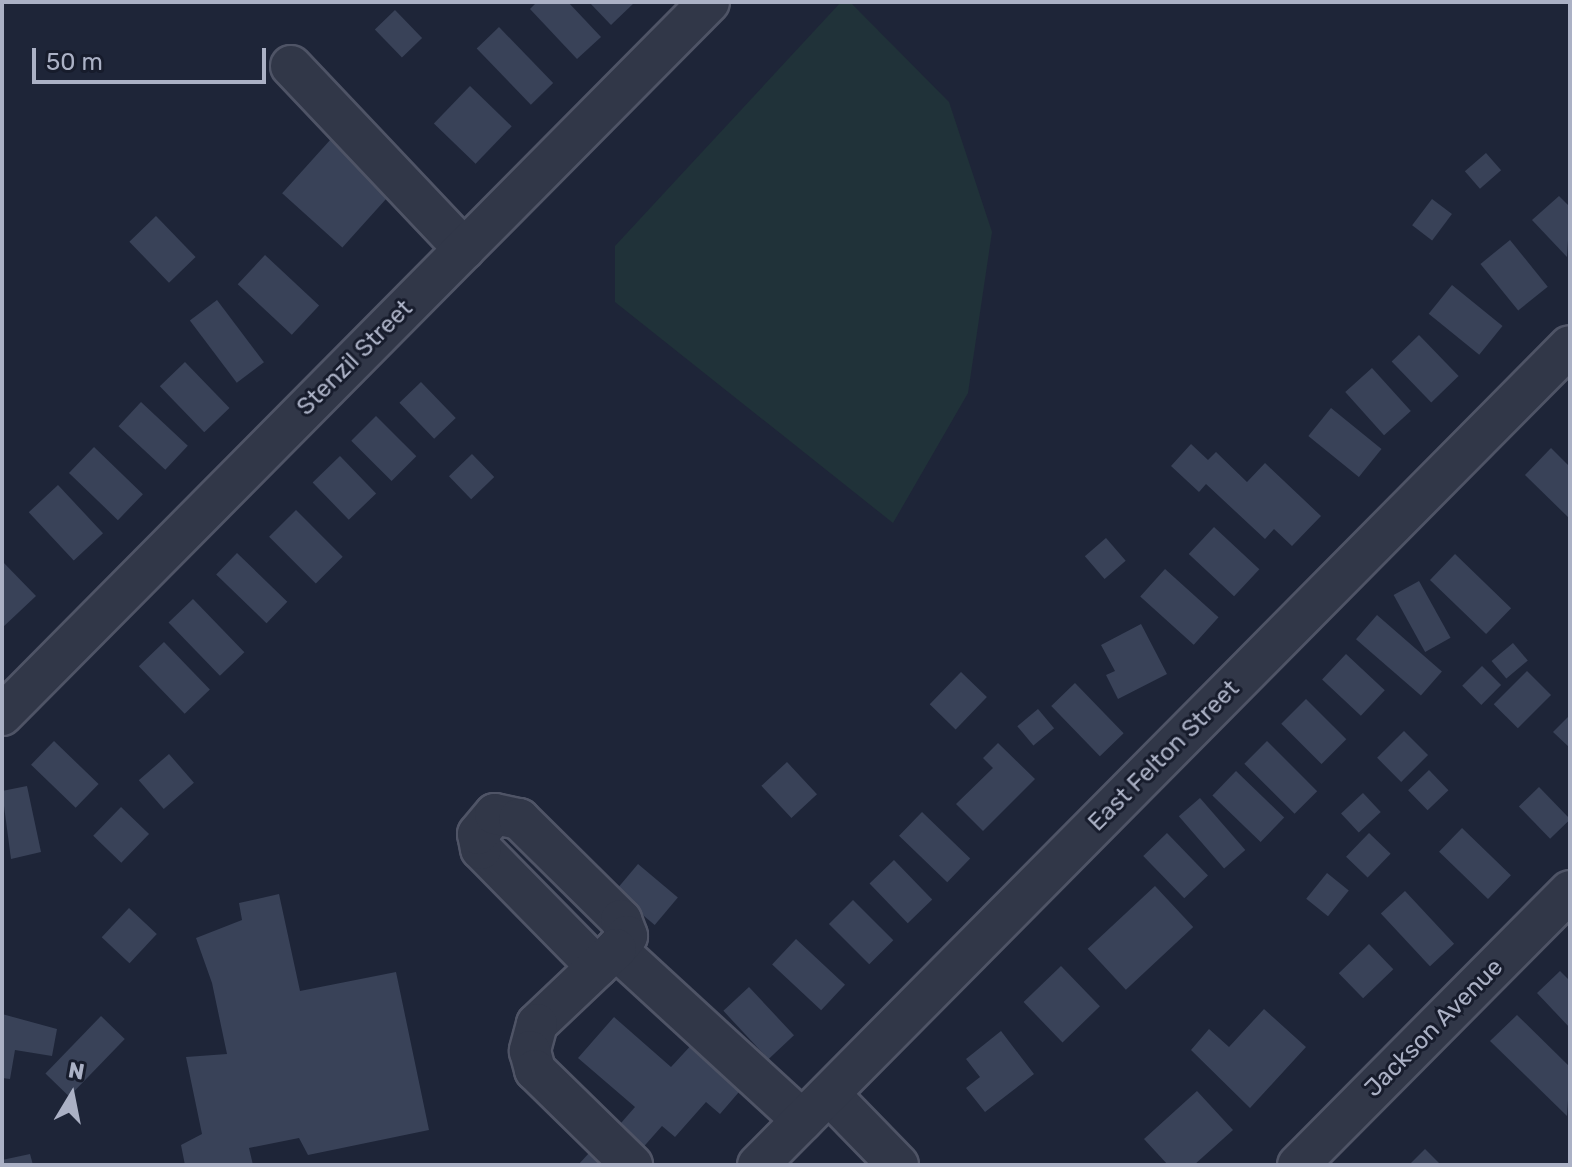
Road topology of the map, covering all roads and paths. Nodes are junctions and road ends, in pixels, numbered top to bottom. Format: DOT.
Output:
graph roads {
  1 [pos="709,2"];
  2 [pos="291,66"];
  3 [pos="464,249"];
  4 [pos="1570,346"];
  5 [pos="2,715"];
  6 [pos="1570,891"];
  7 [pos="816,1107"];
  8 [pos="632,1165"];
  9 [pos="758,1165"];
  10 [pos="898,1165"];
  11 [pos="1298,1165"];
  1 -- 3 [label="street, Stenzil Street"];
  2 -- 3 [label="street"];
  3 -- 5 [label="street, Stenzil Street"];
  4 -- 7 [label="street, East Felton Street"];
  6 -- 11 [label="street, Jackson Avenue"];
  7 -- 8 [label="street"];
  7 -- 9 [label="street, East Felton Street"];
  7 -- 10 [label="street"];
}
